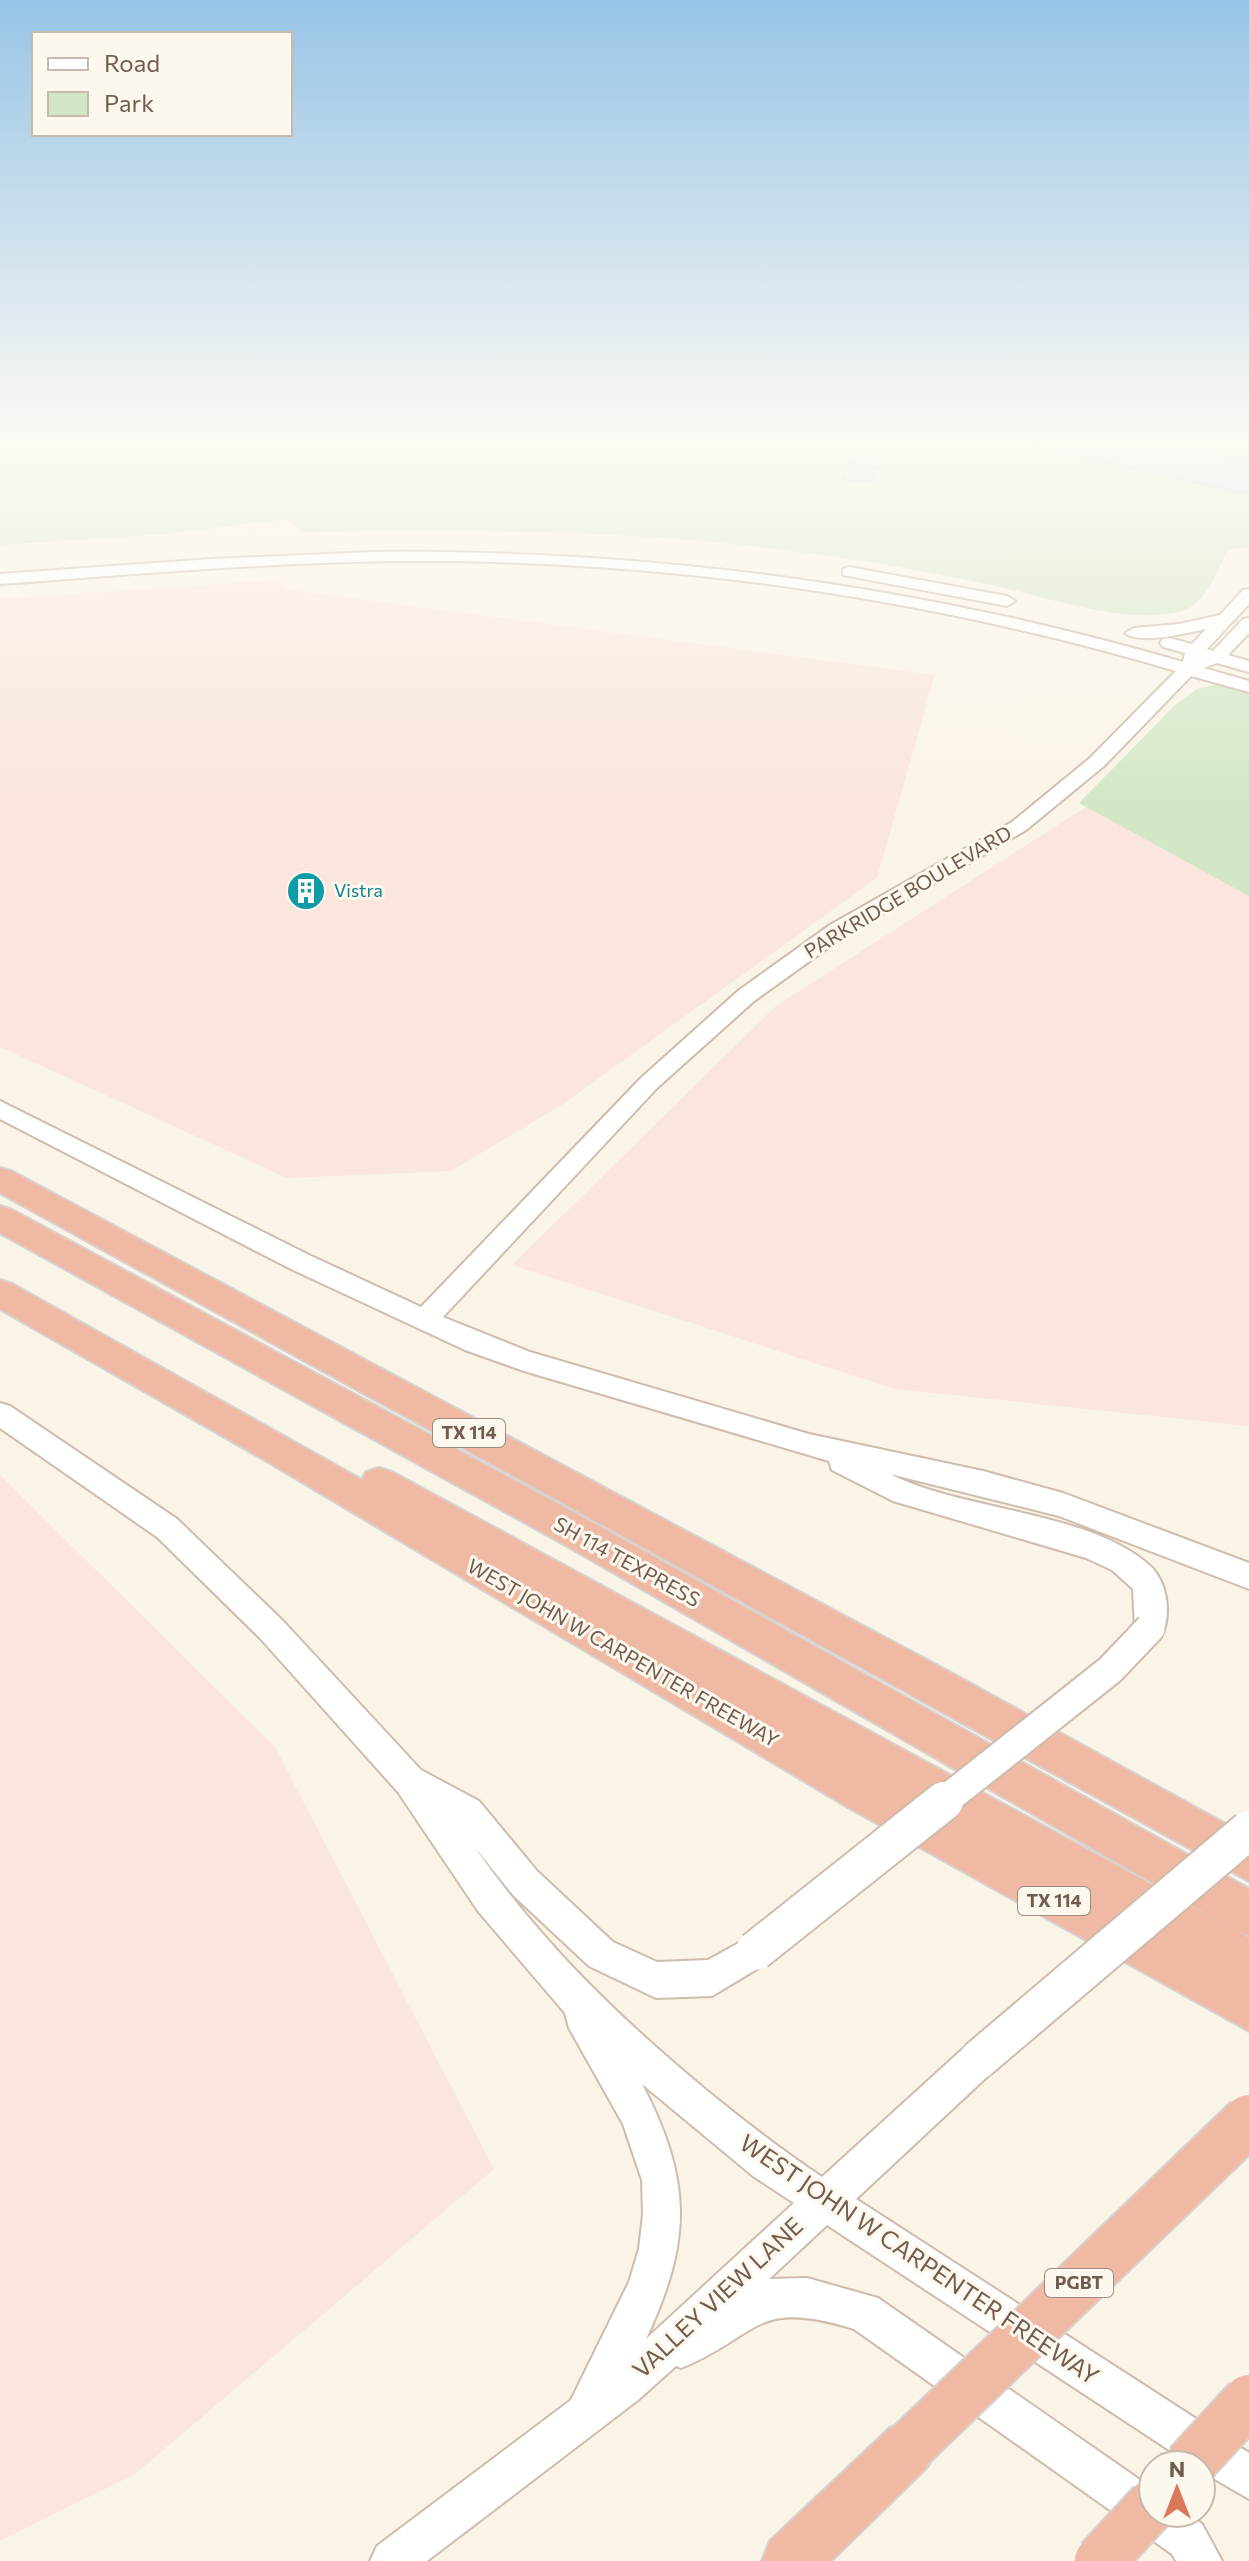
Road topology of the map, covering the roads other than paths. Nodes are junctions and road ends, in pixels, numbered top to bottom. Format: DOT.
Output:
graph roads {
  1 [pos="209,566"];
  2 [pos="692,566"];
  3 [pos="836,570"];
  4 [pos="0,579"];
  5 [pos="1249,594"];
  6 [pos="1023,605"];
  7 [pos="1226,617"];
  8 [pos="1249,623"];
  9 [pos="1237,639"];
  10 [pos="1249,654"];
  11 [pos="1217,657"];
  12 [pos="1192,659"];
  13 [pos="1249,667"];
  14 [pos="1249,687"];
  15 [pos="0,1109"];
  16 [pos="0,1179"];
  17 [pos="0,1218"];
  18 [pos="0,1293"];
  19 [pos="424,1321"];
  20 [pos="0,1414"];
  21 [pos="809,1445"];
  22 [pos="278,1450"];
  23 [pos="1249,1576"];
  24 [pos="410,1781"];
  25 [pos="1249,1830"];
  26 [pos="1249,1860"];
  27 [pos="1249,1914"];
  28 [pos="1249,1963"];
  29 [pos="571,1994"];
  30 [pos="1249,2008"];
  31 [pos="1249,2120"];
  32 [pos="822,2201"];
  33 [pos="624,2386"];
  34 [pos="1249,2400"];
  35 [pos="583,2417"];
  36 [pos="1204,2449"];
  37 [pos="1249,2478"];
  38 [pos="1137,2521"];
  39 [pos="392,2561"];
  40 [pos="790,2561"];
  41 [pos="1100,2561"];
  42 [pos="1200,2561"];
  1 -- 4 [label="main road"];
  2 -- 12 [label="main road"];
  3 -- 6 [label="main road"];
  5 -- 7 [label="main road, PARKRIDGE BOULEVARD"];
  7 -- 12 [label="main road, PARKRIDGE BOULEVARD"];
  7 -- 12 [label="main road"];
  8 -- 9 [label="main road"];
  9 -- 10 [label="main road"];
  9 -- 11 [label="main road"];
  11 -- 12 [label="main road"];
  11 -- 13 [label="main road"];
  12 -- 14 [label="main road"];
  12 -- 19 [label="main road, PARKRIDGE BOULEVARD"];
  15 -- 19 [label="main road"];
  16 -- 26 [label="highway, TX 114"];
  17 -- 27 [label="highway, SH 114 TEXPRESS"];
  18 -- 22 [label="highway, WEST JOHN W CARPENTER FREEWAY / TX 114"];
  19 -- 21 [label="main road"];
  20 -- 24 [label="main road, WEST JOHN W CARPENTER FREEWAY"];
  21 -- 23 [label="main road"];
  21 -- 24 [label="main road, bridge"];
  22 -- 28 [label="highway"];
  22 -- 30 [label="highway, WEST JOHN W CARPENTER FREEWAY / TX 114"];
  24 -- 29 [label="main road, WEST JOHN W CARPENTER FREEWAY"];
  25 -- 32 [label="main road, VALLEY VIEW LANE, bridge"];
  29 -- 32 [label="main road, WEST JOHN W CARPENTER FREEWAY"];
  29 -- 35 [label="main road"];
  31 -- 40 [label="highway, PGBT, bridge"];
  32 -- 33 [label="main road, VALLEY VIEW LANE"];
  32 -- 37 [label="main road, WEST JOHN W CARPENTER FREEWAY"];
  33 -- 35 [label="main road, VALLEY VIEW LANE"];
  33 -- 42 [label="main road"];
  34 -- 36 [label="highway, bridge"];
  35 -- 39 [label="main road, VALLEY VIEW LANE"];
  38 -- 41 [label="highway, bridge"];
}
